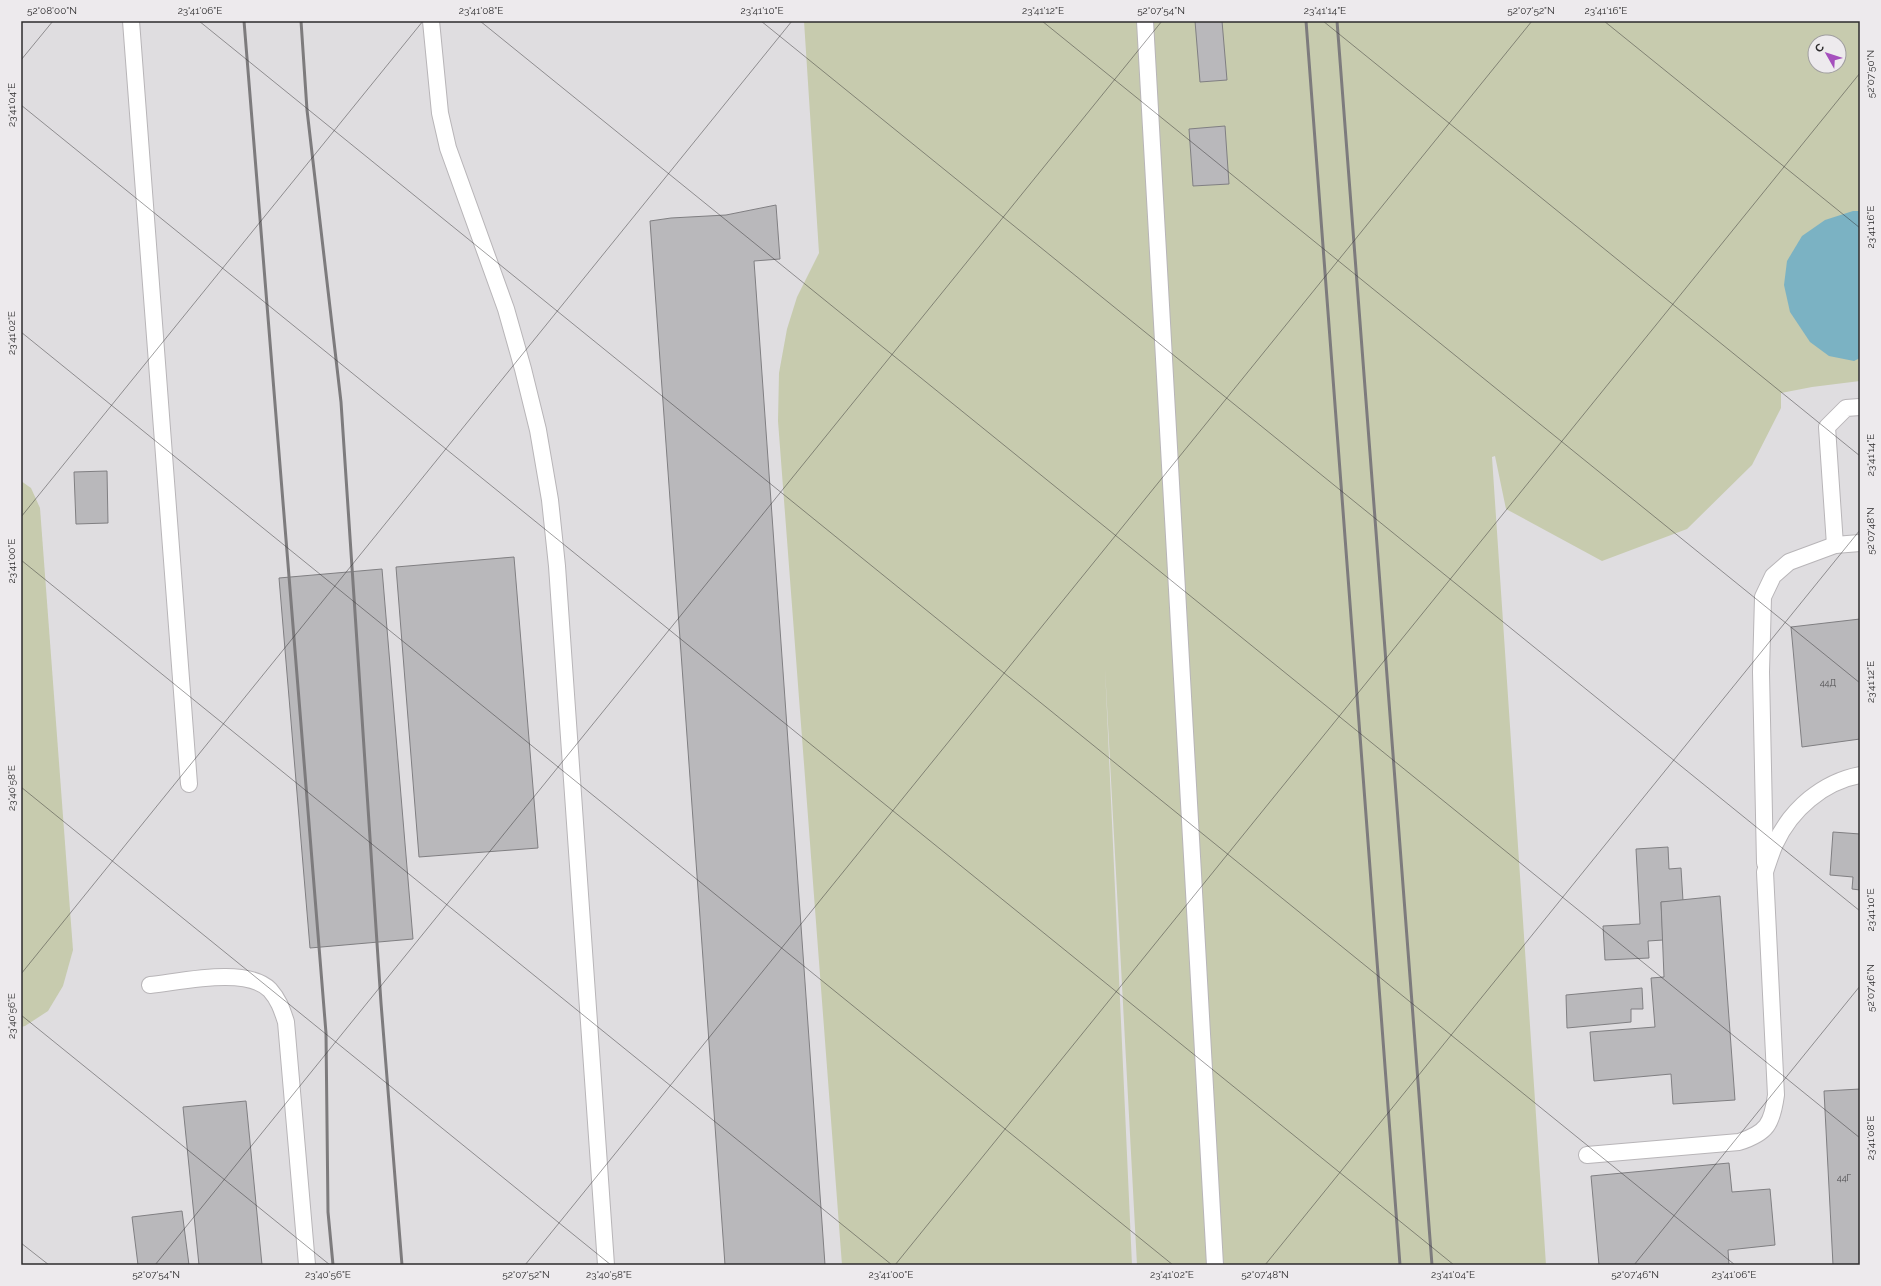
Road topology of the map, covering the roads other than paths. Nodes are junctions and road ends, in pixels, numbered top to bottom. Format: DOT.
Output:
graph roads {
  1 [pos="131,21"];
  2 [pos="431,21"];
  3 [pos="1145,21"];
  4 [pos="1860,407"];
  5 [pos="1860,543"];
  6 [pos="1835,545"];
  7 [pos="1860,775"];
  8 [pos="189,784"];
  9 [pos="1765,872"];
  10 [pos="150,985"];
  11 [pos="1587,1155"];
  12 [pos="307,1265"];
  13 [pos="606,1265"];
  14 [pos="1215,1265"];
  1 -- 8 [label="lane"];
  2 -- 13 [label="lane"];
  3 -- 14 [label="lane"];
  4 -- 6 [label="lane"];
  5 -- 6 [label="lane"];
  6 -- 9 [label="lane"];
  7 -- 9 [label="lane"];
  9 -- 11 [label="lane"];
  10 -- 12 [label="lane"];
}
